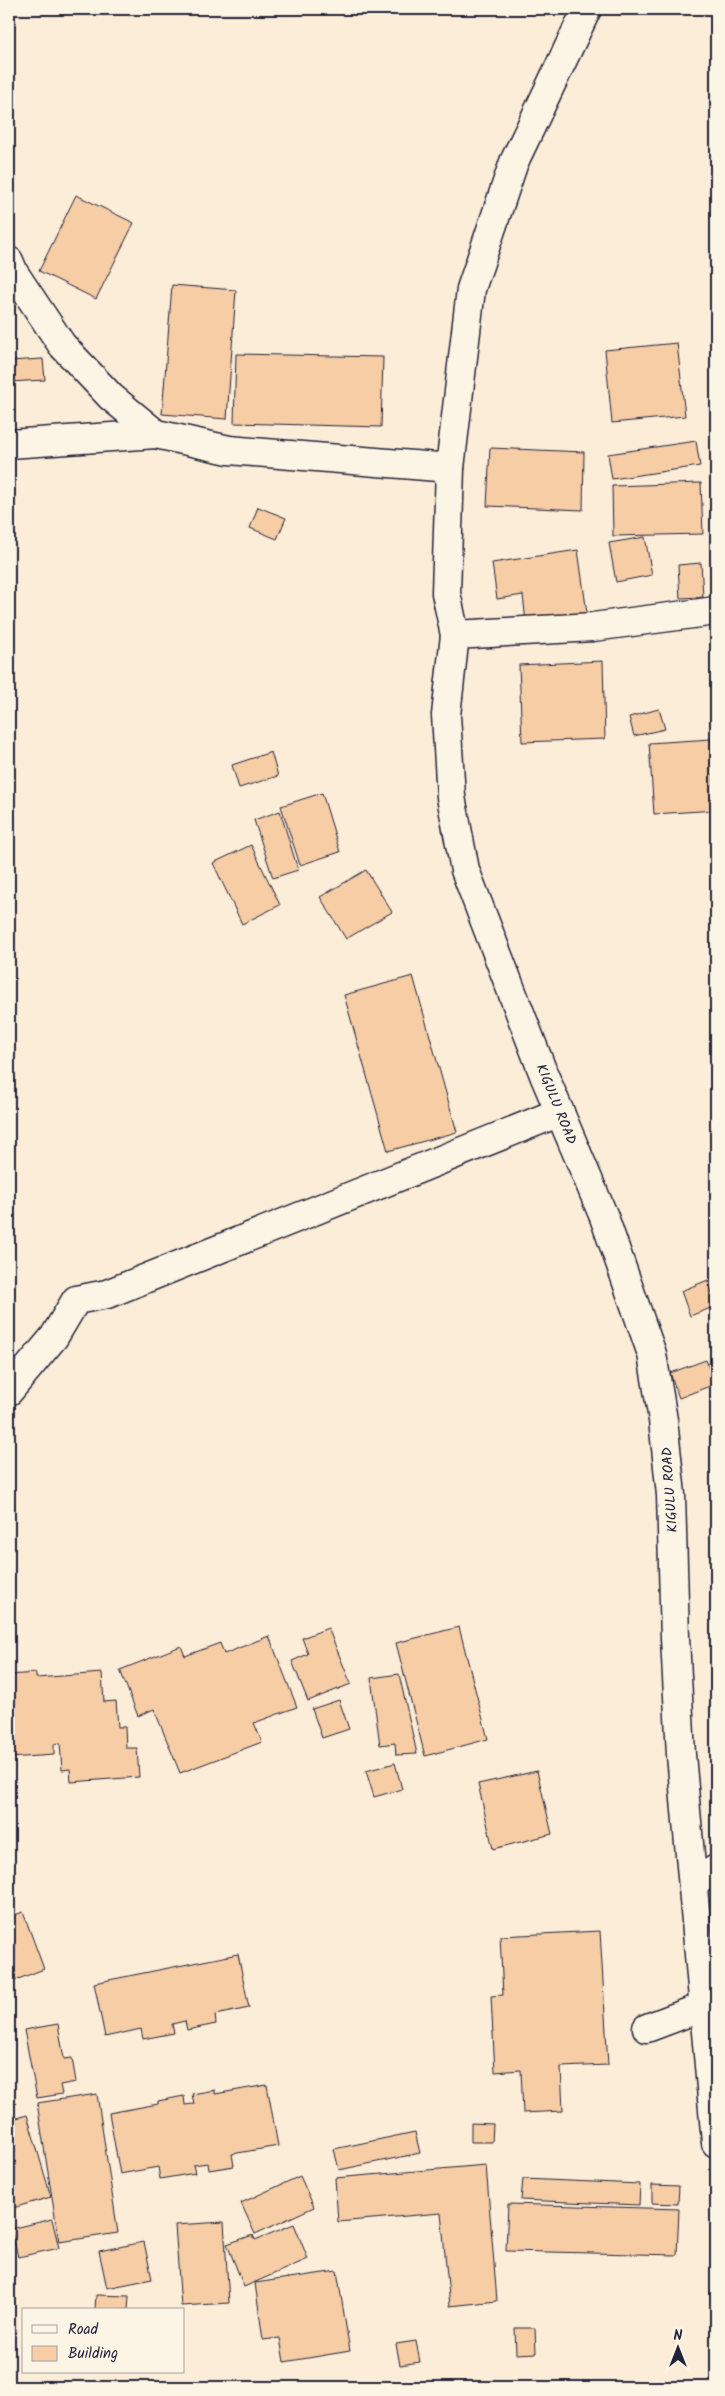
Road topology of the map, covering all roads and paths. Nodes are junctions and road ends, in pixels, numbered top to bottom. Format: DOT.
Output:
graph roads {
  1 [pos="587,9"];
  2 [pos="9,261"];
  3 [pos="156,434"];
  4 [pos="9,444"];
  5 [pos="450,468"];
  6 [pos="716,611"];
  7 [pos="455,635"];
  8 [pos="560,1112"];
  9 [pos="9,1391"];
  10 [pos="716,1869"];
  11 [pos="693,1884"];
  12 [pos="705,2006"];
  13 [pos="647,2028"];
  14 [pos="716,2143"];
  1 -- 5 [label="street, KIGULU ROAD"];
  2 -- 3 [label="street"];
  3 -- 4 [label="street"];
  3 -- 5 [label="street"];
  5 -- 7 [label="street, KIGULU ROAD"];
  6 -- 7 [label="street"];
  7 -- 8 [label="street, KIGULU ROAD"];
  8 -- 9 [label="street"];
  8 -- 11 [label="street, KIGULU ROAD"];
  10 -- 11 [label="street"];
  11 -- 12 [label="street, KIGULU ROAD"];
  12 -- 13 [label="street"];
  12 -- 14 [label="street, KIGULU ROAD"];
}
